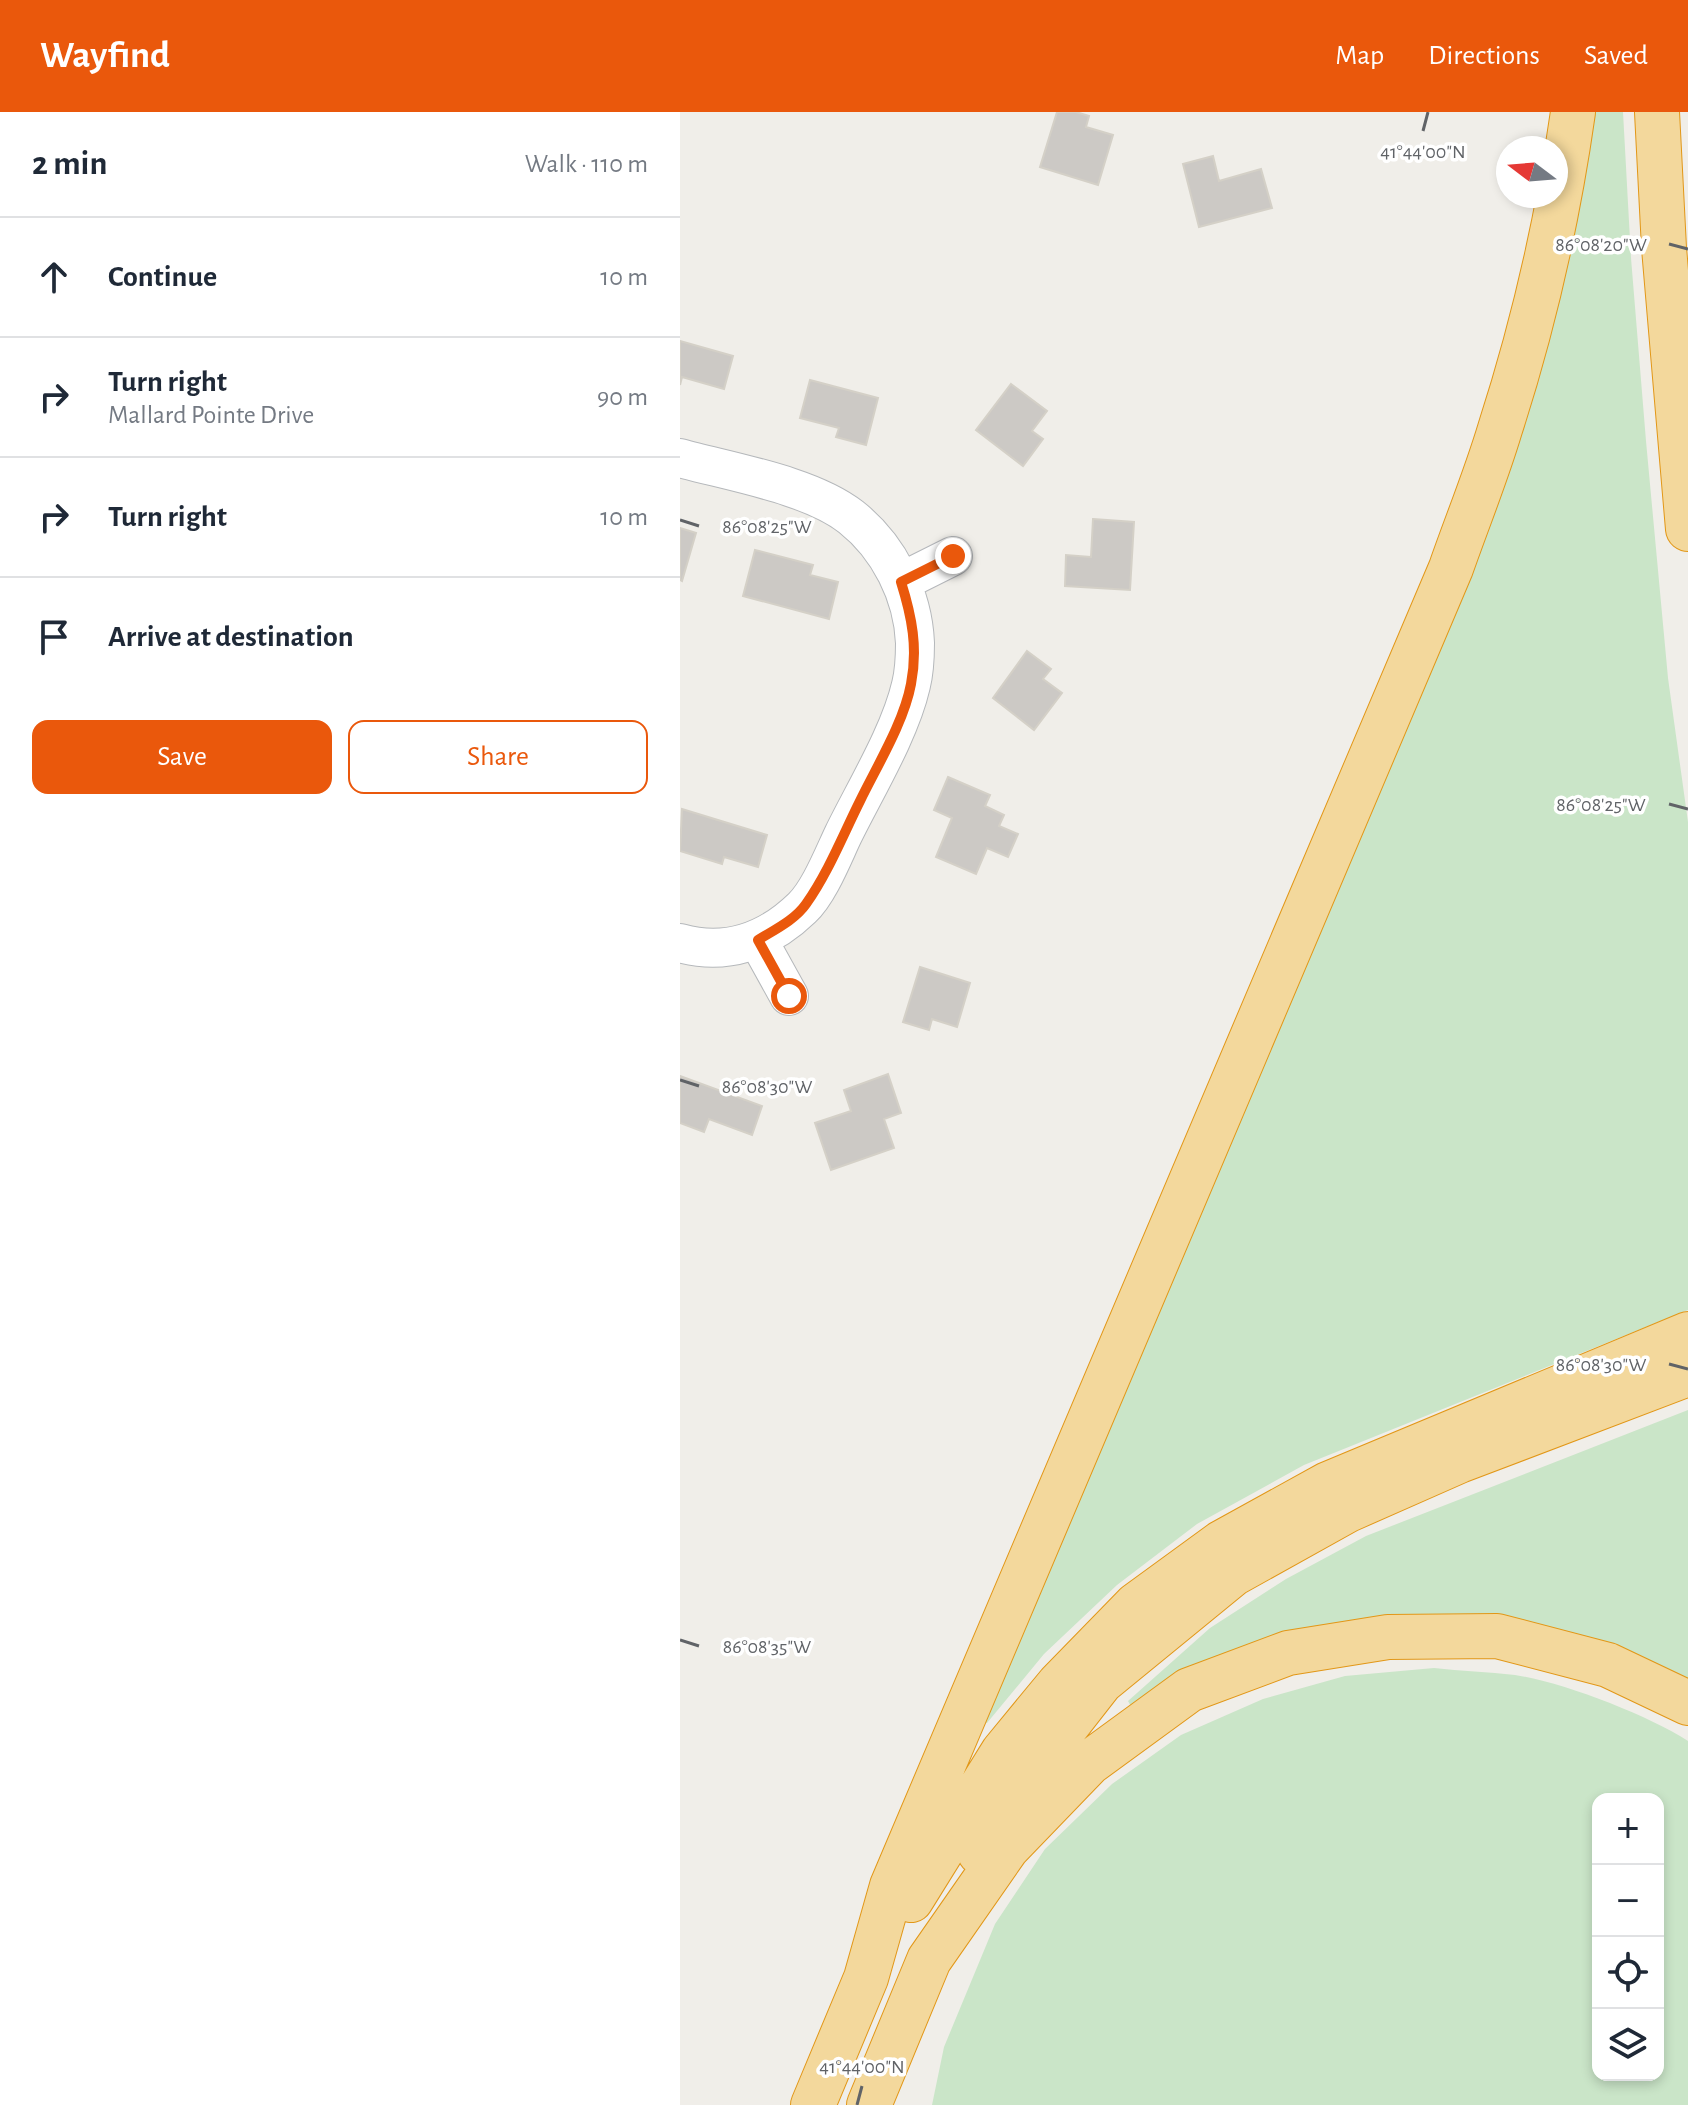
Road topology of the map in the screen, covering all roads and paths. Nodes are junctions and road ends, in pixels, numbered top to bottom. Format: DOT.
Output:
graph roads {
  1 [pos="1573,112"];
  2 [pos="1657,112"];
  3 [pos="680,458"];
  4 [pos="1688,529"];
  5 [pos="953,556"];
  6 [pos="901,582"];
  7 [pos="770,933"];
  8 [pos="680,943"];
  9 [pos="789,996"];
  10 [pos="1688,1334"];
  11 [pos="1688,1374"];
  12 [pos="1688,1703"];
  13 [pos="929,1960"];
  14 [pos="866,1978"];
  15 [pos="813,2105"];
  16 [pos="869,2105"];
  1 -- 14 [label="highway"];
  2 -- 4 [label="highway"];
  3 -- 6 [label="street"];
  5 -- 6 [label="street"];
  6 -- 7 [label="street"];
  7 -- 8 [label="street"];
  7 -- 9 [label="street"];
  10 -- 14 [label="highway"];
  11 -- 13 [label="highway"];
  12 -- 13 [label="highway"];
  13 -- 16 [label="highway"];
  14 -- 15 [label="highway"];
}
